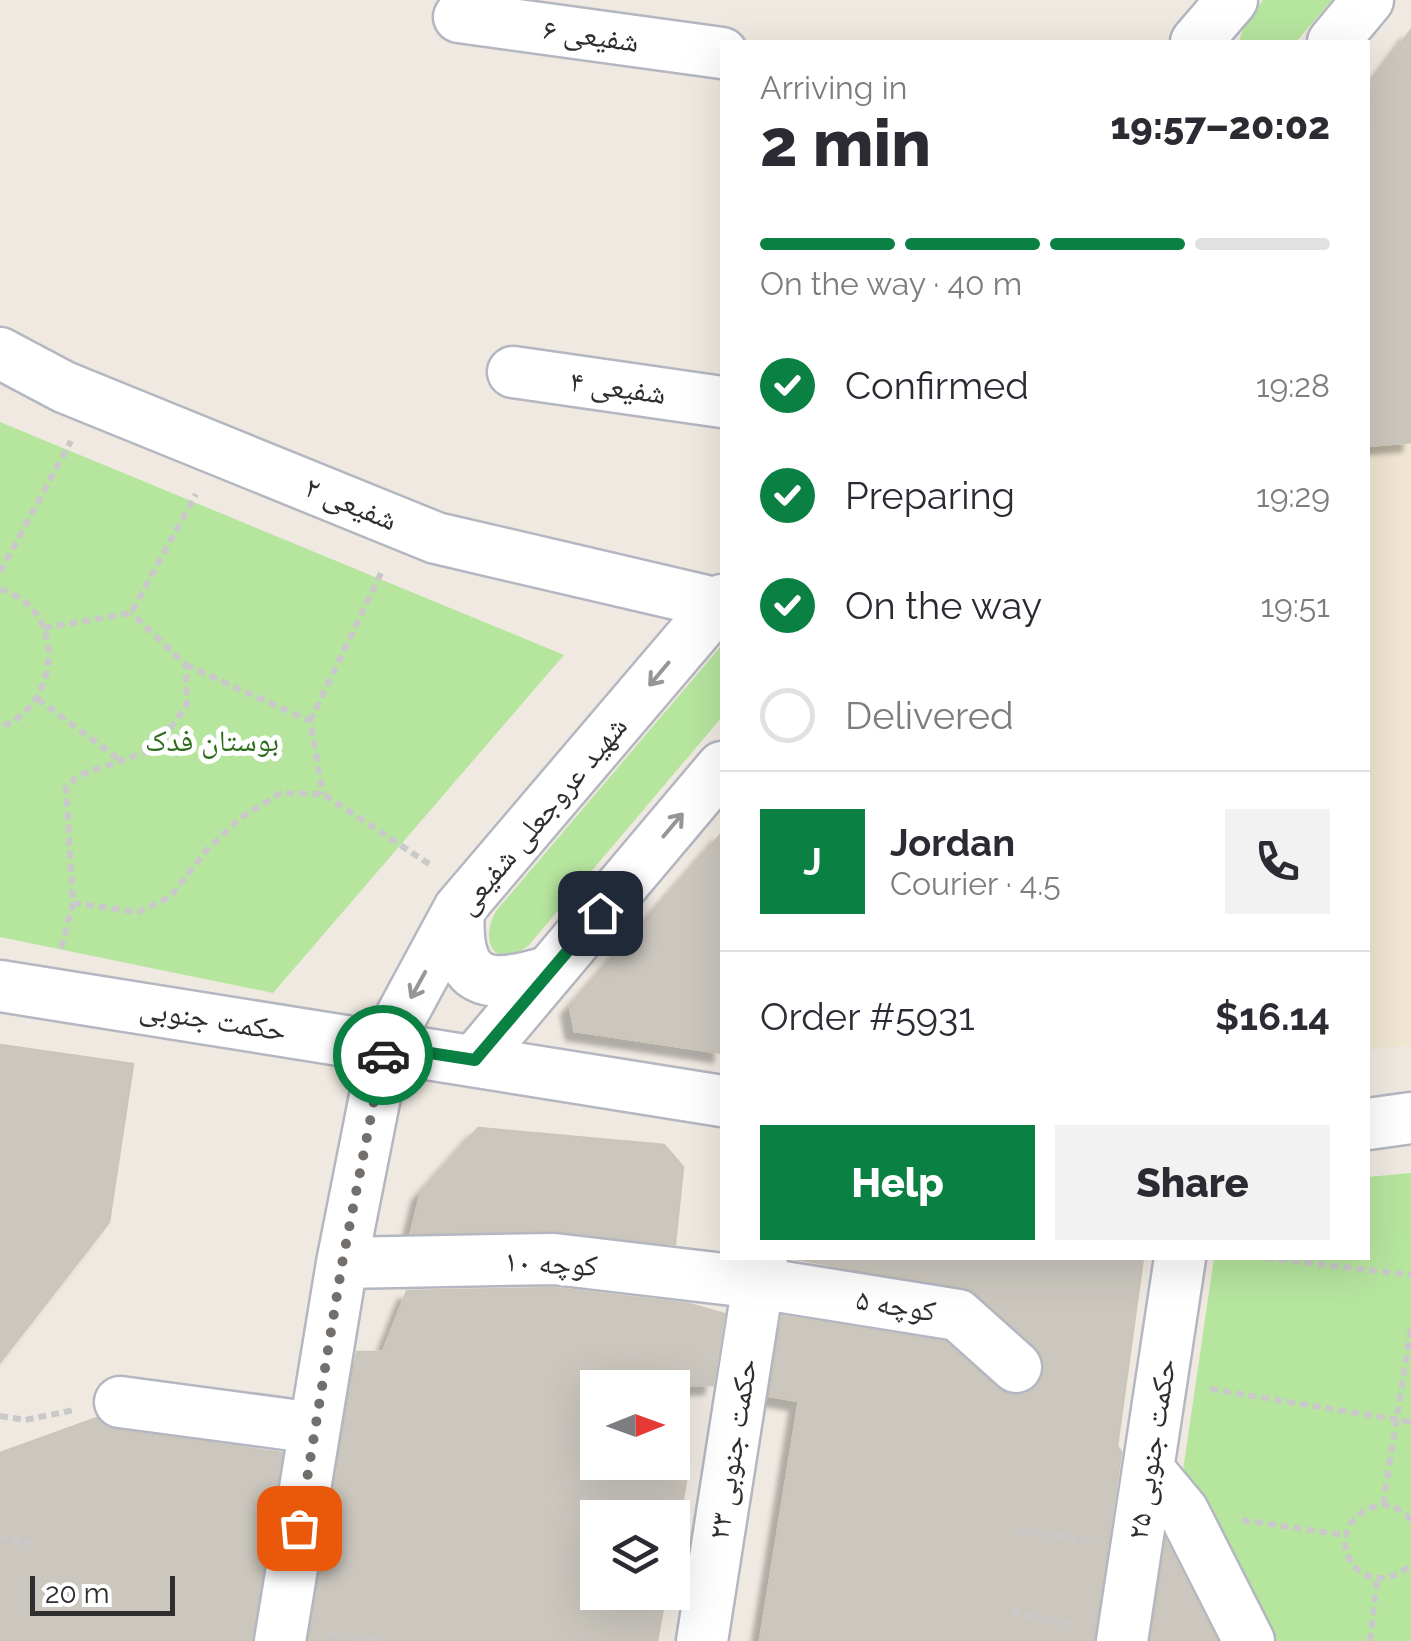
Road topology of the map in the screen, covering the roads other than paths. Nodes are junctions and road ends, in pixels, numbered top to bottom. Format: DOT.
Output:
graph roads {
  1 [pos="1232,0"];
  2 [pos="1368,0"];
  3 [pos="459,16"];
  4 [pos="1198,40"];
  5 [pos="1334,40"];
  6 [pos="720,53"];
  7 [pos="0,353"];
  8 [pos="514,372"];
  9 [pos="720,402"];
  10 [pos="720,602"];
  11 [pos="720,603"];
  12 [pos="720,769"];
  13 [pos="466,901"];
  14 [pos="550,971"];
  15 [pos="0,986"];
  16 [pos="385,1046"];
  17 [pos="475,1060"];
  18 [pos="720,1102"];
  19 [pos="1411,1118"];
  20 [pos="1370,1124"];
  21 [pos="1180,1260"];
  22 [pos="342,1264"];
  23 [pos="760,1270"];
  24 [pos="1016,1367"];
  25 [pos="120,1402"];
  26 [pos="315,1428"];
  27 [pos="1148,1469"];
  28 [pos="1122,1637"];
  29 [pos="280,1641"];
  30 [pos="702,1641"];
  31 [pos="1249,1641"];
  1 -- 4 [label="street"];
  2 -- 5 [label="street"];
  3 -- 6 [label="street, شفیعی ۶"];
  7 -- 10 [label="street, شفیعی ۲"];
  8 -- 9 [label="street, شفیعی ۴"];
  11 -- 13 [label="street, شهید عروجعلی شفیعی, one-way"];
  14 -- 12 [label="street, one-way"];
  13 -- 14 [label="street"];
  13 -- 16 [label="street, شهید عروجعلی شفیعی, one-way"];
  14 -- 17 [label="street"];
  15 -- 16 [label="street, حکمت جنوبی"];
  16 -- 17 [label="street, حکمت جنوبی"];
  16 -- 22 [label="street, شهید عروجعلی شفیعی"];
  17 -- 18 [label="street, حکمت جنوبی"];
  19 -- 20 [label="street"];
  21 -- 27 [label="street, حکمت جنوبی ۲۵"];
  22 -- 23 [label="street, کوچه ۱۰"];
  22 -- 26 [label="street, شهید عروجعلی شفیعی"];
  23 -- 24 [label="street, کوچه ۵"];
  23 -- 30 [label="street, حکمت جنوبی ۲۳"];
  25 -- 26 [label="street"];
  26 -- 29 [label="street, شهید عروجعلی شفیعی"];
  27 -- 28 [label="street, حکمت جنوبی ۲۵"];
  27 -- 31 [label="street"];
}
